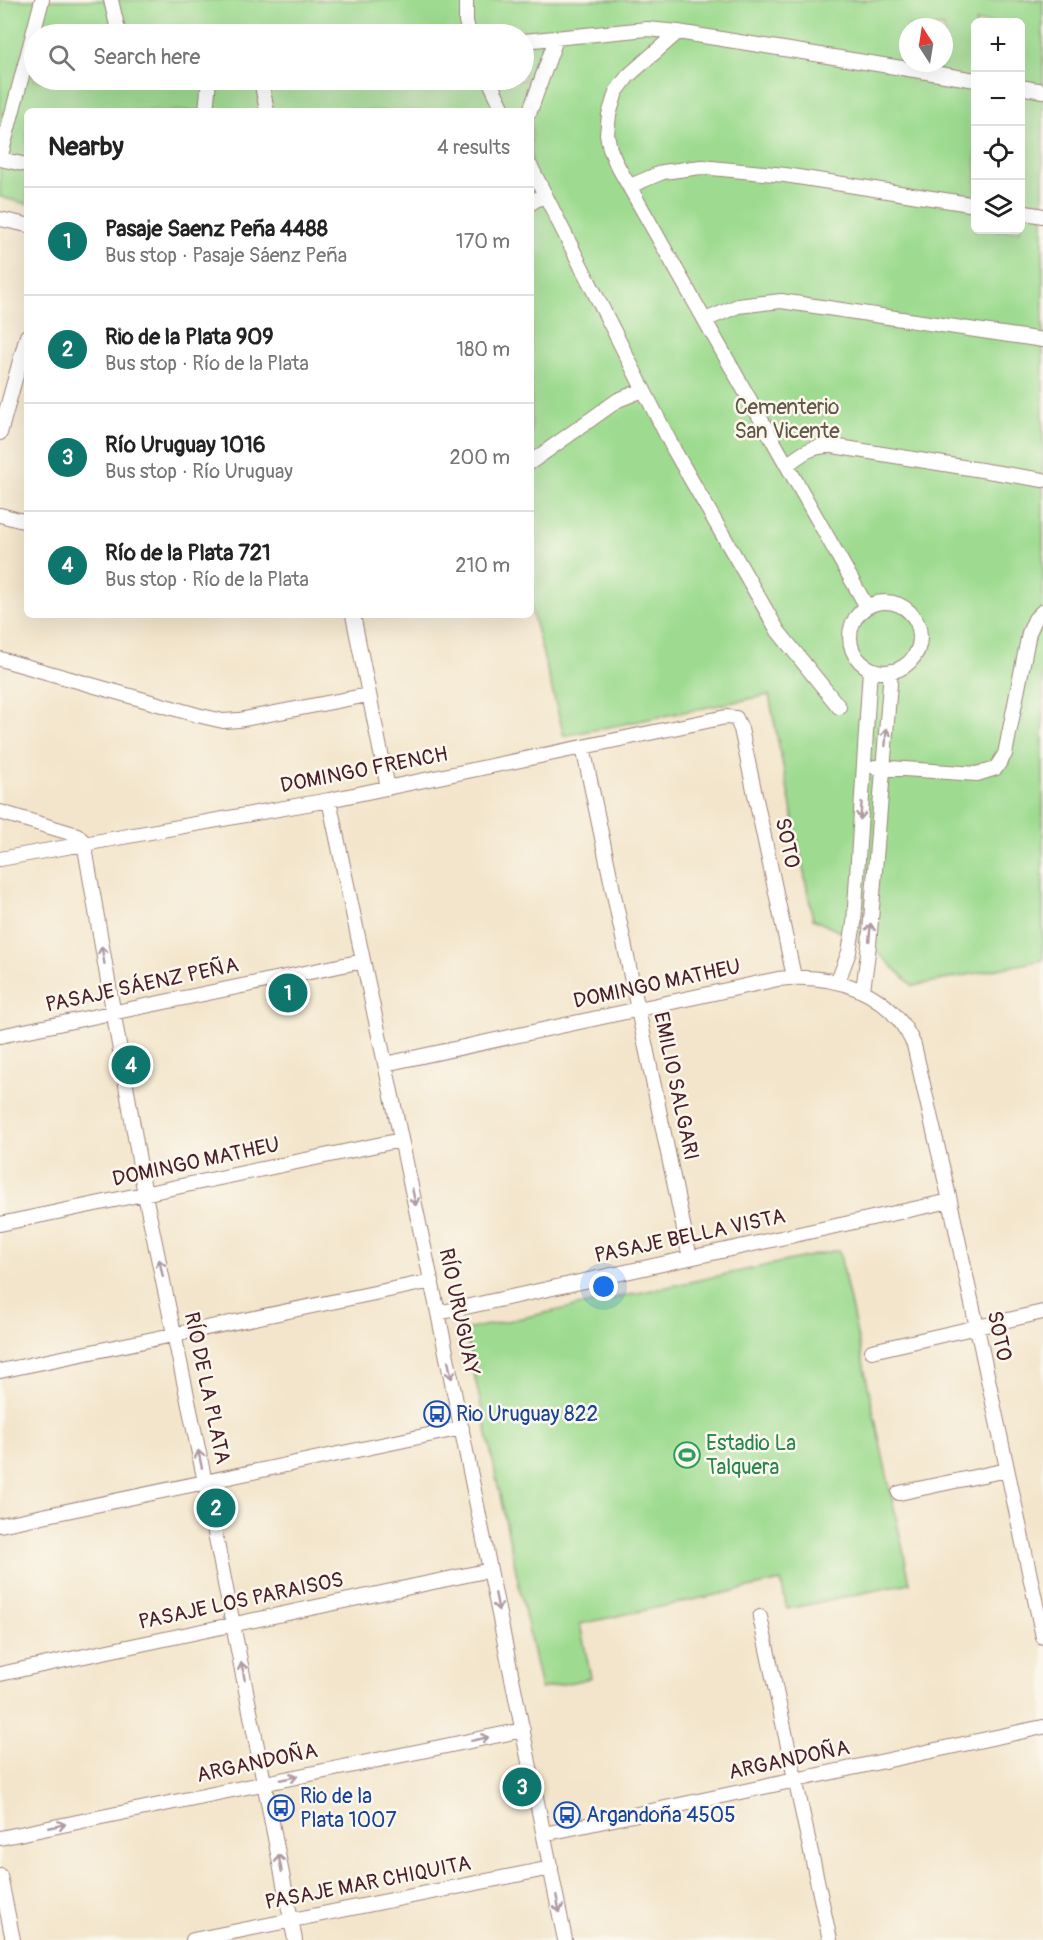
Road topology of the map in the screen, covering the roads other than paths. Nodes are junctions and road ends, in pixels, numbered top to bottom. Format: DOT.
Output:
graph roads {
  1 [pos="42,0"];
  2 [pos="111,0"];
  3 [pos="466,0"];
  4 [pos="36,24"];
  5 [pos="117,24"];
  6 [pos="467,24"];
  7 [pos="678,32"];
  8 [pos="556,39"];
  9 [pos="534,40"];
  10 [pos="24,68"];
  11 [pos="971,79"];
  12 [pos="1025,88"];
  13 [pos="208,90"];
  14 [pos="263,90"];
  15 [pos="494,90"];
  16 [pos="1043,91"];
  17 [pos="206,108"];
  18 [pos="266,108"];
  19 [pos="503,108"];
  20 [pos="531,108"];
  21 [pos="24,164"];
  22 [pos="534,173"];
  23 [pos="630,186"];
  24 [pos="545,194"];
  25 [pos="534,201"];
  26 [pos="971,204"];
  27 [pos="1025,213"];
  28 [pos="1043,216"];
  29 [pos="0,219"];
  30 [pos="24,224"];
  31 [pos="705,320"];
  32 [pos="1043,340"];
  33 [pos="24,358"];
  34 [pos="21,379"];
  35 [pos="643,390"];
  36 [pos="0,433"];
  37 [pos="534,460"];
  38 [pos="787,465"];
  39 [pos="1043,480"];
  40 [pos="0,515"];
  41 [pos="24,521"];
  42 [pos="867,607"];
  43 [pos="1043,611"];
  44 [pos="354,618"];
  45 [pos="0,659"];
  46 [pos="870,669"];
  47 [pos="891,671"];
  48 [pos="368,695"];
  49 [pos="839,707"];
  50 [pos="736,718"];
  51 [pos="583,747"];
  52 [pos="864,766"];
  53 [pos="884,768"];
  54 [pos="388,788"];
  55 [pos="329,800"];
  56 [pos="0,812"];
  57 [pos="84,842"];
  58 [pos="0,859"];
  59 [pos="363,961"];
  60 [pos="794,977"];
  61 [pos="838,981"];
  62 [pos="862,990"];
  63 [pos="638,1010"];
  64 [pos="113,1012"];
  65 [pos="0,1035"];
  66 [pos="914,1045"];
  67 [pos="385,1064"];
  68 [pos="401,1140"];
  69 [pos="146,1195"];
  70 [pos="950,1201"];
  71 [pos="0,1224"];
  72 [pos="690,1258"];
  73 [pos="432,1281"];
  74 [pos="1043,1312"];
  75 [pos="438,1313"];
  76 [pos="975,1327"];
  77 [pos="174,1335"];
  78 [pos="872,1351"];
  79 [pos="0,1371"];
  80 [pos="462,1428"];
  81 [pos="1007,1470"];
  82 [pos="205,1482"];
  83 [pos="899,1493"];
  84 [pos="0,1526"];
  85 [pos="490,1570"];
  86 [pos="760,1617"];
  87 [pos="233,1624"];
  88 [pos="1043,1637"];
  89 [pos="0,1674"];
  90 [pos="1043,1727"];
  91 [pos="523,1730"];
  92 [pos="795,1780"];
  93 [pos="265,1783"];
  94 [pos="544,1834"];
  95 [pos="0,1838"];
  96 [pos="551,1868"];
  97 [pos="0,1876"];
  98 [pos="291,1920"];
  99 [pos="13,1940"];
  100 [pos="193,1940"];
  101 [pos="295,1940"];
  102 [pos="565,1940"];
  103 [pos="830,1940"];
  1 -- 4 [label="street"];
  2 -- 5 [label="street"];
  3 -- 6 [label="street"];
  7 -- 8 [label="street"];
  7 -- 11 [label="street"];
  7 -- 23 [label="street"];
  8 -- 9 [label="street"];
  8 -- 20 [label="street"];
  10 -- 21 [label="street"];
  12 -- 16 [label="street"];
  13 -- 17 [label="street"];
  14 -- 18 [label="street"];
  15 -- 19 [label="street"];
  22 -- 24 [label="street"];
  23 -- 26 [label="street"];
  23 -- 31 [label="street"];
  24 -- 25 [label="street"];
  24 -- 35 [label="street"];
  27 -- 28 [label="street"];
  29 -- 30 [label="street"];
  31 -- 32 [label="street"];
  31 -- 38 [label="street"];
  33 -- 34 [label="street"];
  34 -- 36 [label="street"];
  35 -- 37 [label="street"];
  35 -- 49 [label="street"];
  38 -- 39 [label="street"];
  38 -- 42 [label="street"];
  40 -- 41 [label="street"];
  42 -- 46 [label="street"];
  42 -- 47 [label="street"];
  43 -- 53 [label="street"];
  44 -- 48 [label="street"];
  45 -- 48 [label="street"];
  46 -- 47 [label="street"];
  46 -- 52 [label="street"];
  53 -- 47 [label="street, one-way"];
  48 -- 54 [label="street"];
  50 -- 51 [label="street, DOMINGO FRENCH"];
  50 -- 60 [label="street, SOTO"];
  51 -- 54 [label="street, DOMINGO FRENCH"];
  51 -- 63 [label="street, EMILIO SALGARI"];
  52 -- 53 [label="street"];
  52 -- 61 [label="street, one-way"];
  62 -- 53 [label="street, one-way"];
  54 -- 55 [label="street, DOMINGO FRENCH"];
  55 -- 57 [label="street, DOMINGO FRENCH"];
  55 -- 59 [label="street, RÍO URUGUAY"];
  56 -- 57 [label="street"];
  57 -- 58 [label="street, DOMINGO FRENCH"];
  64 -- 57 [label="street, RÍO DE LA PLATA, one-way"];
  59 -- 64 [label="street, PASAJE SÁENZ PEÑA"];
  59 -- 67 [label="street, RÍO URUGUAY"];
  60 -- 61 [label="street, DOMINGO MATHEU"];
  60 -- 63 [label="street, DOMINGO MATHEU"];
  61 -- 62 [label="street, DOMINGO MATHEU"];
  62 -- 66 [label="street, DOMINGO MATHEU"];
  63 -- 67 [label="street, DOMINGO MATHEU"];
  63 -- 72 [label="street, EMILIO SALGARI"];
  64 -- 65 [label="street, PASAJE SÁENZ PEÑA"];
  64 -- 69 [label="street, RÍO DE LA PLATA"];
  66 -- 70 [label="street, SOTO"];
  67 -- 68 [label="street, RÍO URUGUAY"];
  68 -- 69 [label="street, DOMINGO MATHEU"];
  68 -- 73 [label="street, RÍO URUGUAY, one-way"];
  69 -- 71 [label="street, DOMINGO MATHEU"];
  77 -- 69 [label="street, RÍO DE LA PLATA, one-way"];
  70 -- 72 [label="street, PASAJE BELLA VISTA"];
  70 -- 76 [label="street, SOTO"];
  72 -- 75 [label="street, PASAJE BELLA VISTA"];
  73 -- 75 [label="street, RÍO URUGUAY"];
  73 -- 77 [label="street"];
  74 -- 76 [label="street"];
  75 -- 80 [label="street, RÍO URUGUAY, one-way"];
  76 -- 78 [label="street"];
  76 -- 81 [label="street, SOTO"];
  77 -- 79 [label="street"];
  82 -- 77 [label="street, RÍO DE LA PLATA, one-way"];
  80 -- 82 [label="street"];
  80 -- 85 [label="street, RÍO URUGUAY"];
  81 -- 83 [label="street"];
  81 -- 88 [label="street, SOTO"];
  82 -- 84 [label="street"];
  82 -- 87 [label="street, RÍO DE LA PLATA"];
  85 -- 87 [label="street, PASAJE LOS PARAISOS"];
  85 -- 91 [label="street, RÍO URUGUAY, one-way"];
  86 -- 92 [label="street"];
  87 -- 89 [label="street, PASAJE LOS PARAISOS"];
  93 -- 87 [label="street, RÍO DE LA PLATA, one-way"];
  90 -- 92 [label="street, ARGANDOÑA"];
  93 -- 91 [label="street, ARGANDOÑA, one-way"];
  91 -- 94 [label="street, RÍO URUGUAY"];
  92 -- 94 [label="street, ARGANDOÑA"];
  92 -- 103 [label="street"];
  95 -- 93 [label="street, ARGANDOÑA, one-way"];
  98 -- 93 [label="street, RÍO DE LA PLATA, one-way"];
  94 -- 96 [label="street, RÍO URUGUAY"];
  96 -- 98 [label="street, PASAJE MAR CHIQUITA"];
  96 -- 102 [label="street, RÍO URUGUAY, one-way"];
  97 -- 99 [label="street"];
  98 -- 100 [label="street, PASAJE MAR CHIQUITA"];
  98 -- 101 [label="street, RÍO DE LA PLATA"];
}
